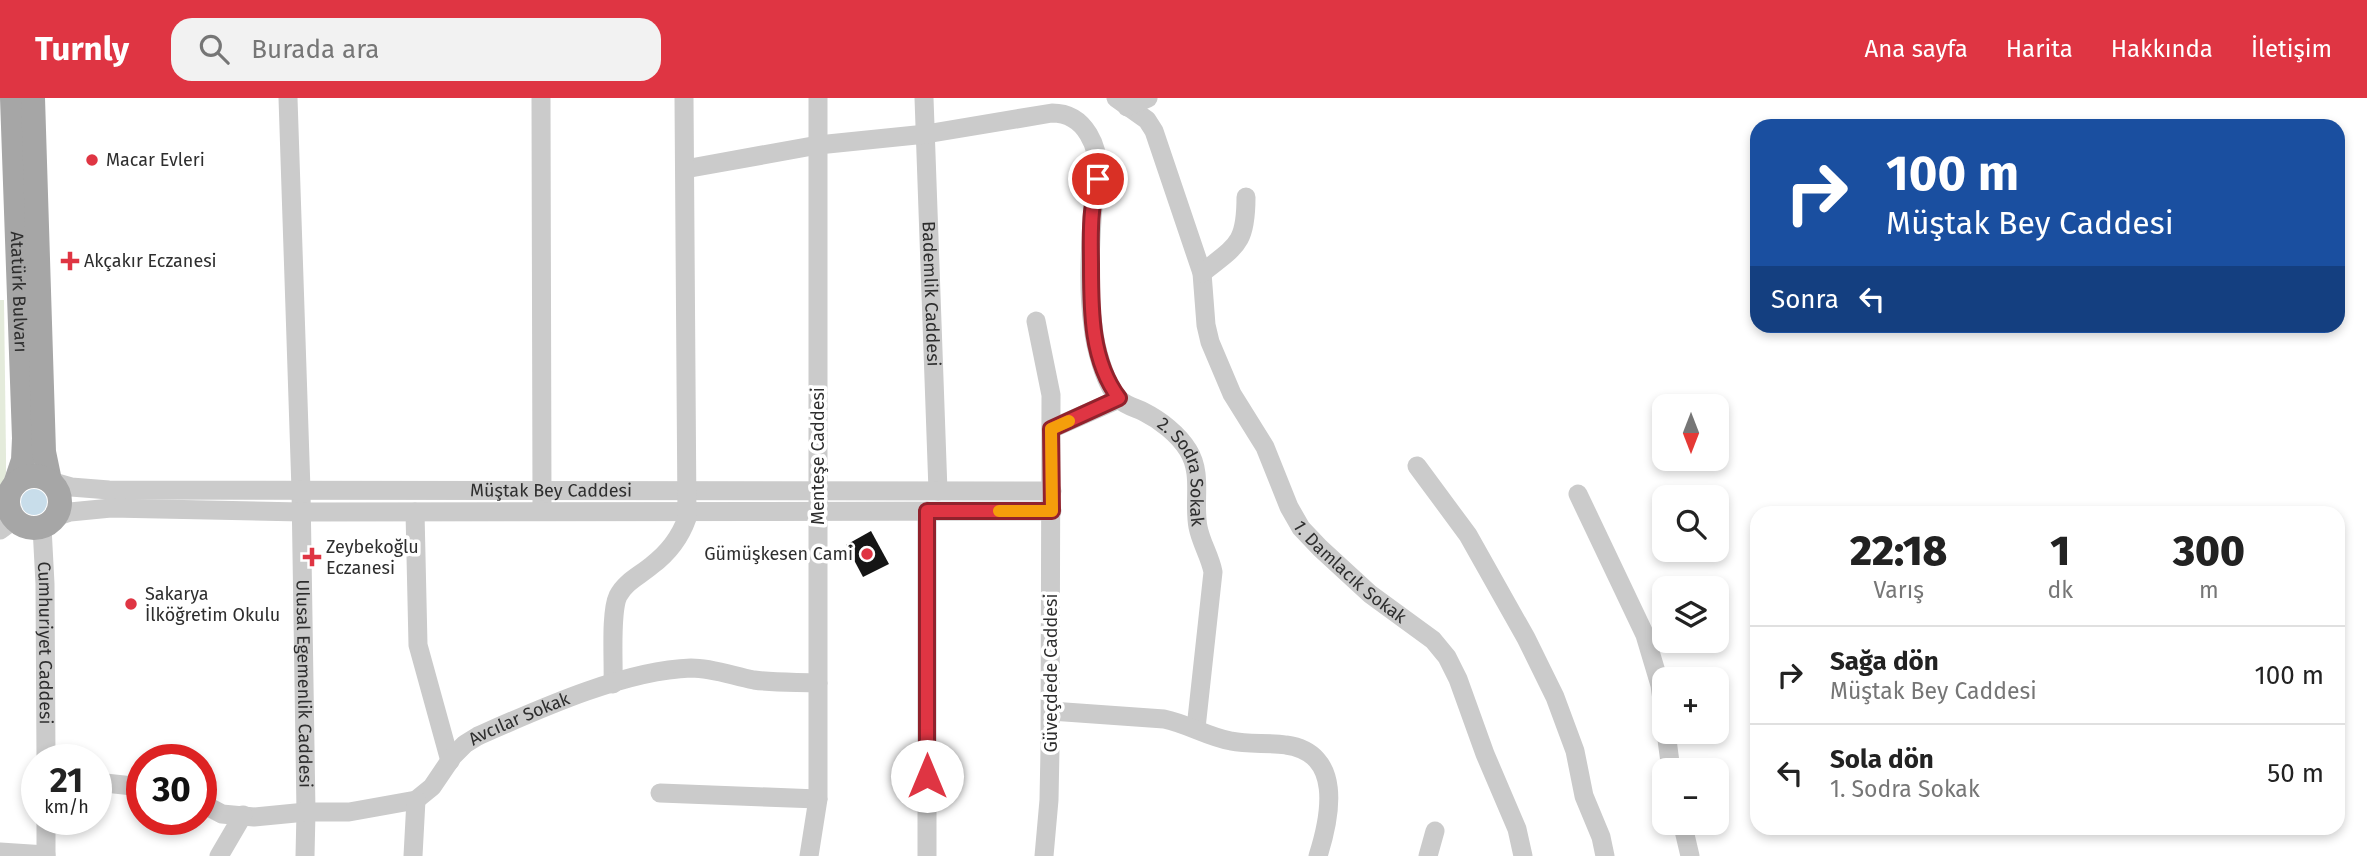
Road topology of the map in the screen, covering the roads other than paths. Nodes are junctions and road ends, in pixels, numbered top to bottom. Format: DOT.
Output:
graph roads {
  1 [pos="12,98"];
  2 [pos="33,98"];
  3 [pos="288,98"];
  4 [pos="541,98"];
  5 [pos="684,98"];
  6 [pos="818,98"];
  7 [pos="924,98"];
  8 [pos="1148,98"];
  9 [pos="1122,103"];
  10 [pos="16,129"];
  11 [pos="926,134"];
  12 [pos="818,145"];
  13 [pos="685,169"];
  14 [pos="1247,197"];
  15 [pos="1202,273"];
  16 [pos="9,292"];
  17 [pos="1036,321"];
  18 [pos="1119,398"];
  19 [pos="1051,429"];
  20 [pos="1417,466"];
  21 [pos="50,481"];
  22 [pos="15,484"];
  23 [pos="301,490"];
  24 [pos="541,491"];
  25 [pos="688,491"];
  26 [pos="818,491"];
  27 [pos="938,491"];
  28 [pos="1052,491"];
  29 [pos="1578,494"];
  30 [pos="688,511"];
  31 [pos="818,511"];
  32 [pos="927,511"];
  33 [pos="1052,511"];
  34 [pos="301,512"];
  35 [pos="415,512"];
  36 [pos="541,512"];
  37 [pos="48,522"];
  38 [pos="7,524"];
  39 [pos="1655,667"];
  40 [pos="818,683"];
  41 [pos="613,684"];
  42 [pos="1051,711"];
  43 [pos="1196,728"];
  44 [pos="46,744"];
  45 [pos="450,761"];
  46 [pos="660,793"];
  47 [pos="818,799"];
  48 [pos="416,800"];
  49 [pos="217,811"];
  50 [pos="306,813"];
  51 [pos="243,815"];
  52 [pos="1434,831"];
  53 [pos="46,835"];
  54 [pos="1685,835"];
  55 [pos="0,852"];
  56 [pos="46,856"];
  57 [pos="219,856"];
  58 [pos="305,856"];
  59 [pos="413,856"];
  60 [pos="809,856"];
  61 [pos="927,856"];
  62 [pos="1044,856"];
  63 [pos="1318,856"];
  64 [pos="1428,856"];
  65 [pos="1523,856"];
  66 [pos="1605,856"];
  67 [pos="1690,856"];
  1 -- 10 [label="main road, Atatürk Bulvarı"];
  2 -- 10 [label="main road, Atatürk Bulvarı"];
  3 -- 23 [label="street, Ulusal Egemenlik Caddesi"];
  4 -- 24 [label="street"];
  5 -- 13 [label="street"];
  6 -- 12 [label="street, Menteşe Caddesi"];
  7 -- 11 [label="street, Bademlik Caddesi"];
  8 -- 9 [label="street"];
  9 -- 15 [label="street, 1. Damlacık Sokak"];
  10 -- 16 [label="main road, Atatürk Bulvarı"];
  10 -- 21 [label="main road, Atatürk Bulvarı"];
  11 -- 12 [label="street"];
  11 -- 18 [label="street"];
  11 -- 27 [label="street, Bademlik Caddesi"];
  12 -- 13 [label="street"];
  12 -- 26 [label="street, Menteşe Caddesi"];
  13 -- 25 [label="street"];
  14 -- 15 [label="street"];
  15 -- 65 [label="street, 1. Damlacık Sokak"];
  16 -- 22 [label="main road, Atatürk Bulvarı"];
  17 -- 19 [label="street, Güveçdede Caddesi"];
  18 -- 19 [label="street"];
  18 -- 43 [label="street, 2. Sodra Sokak"];
  19 -- 28 [label="street, Güveçdede Caddesi"];
  20 -- 66 [label="street"];
  21 -- 22 [label="main road"];
  21 -- 23 [label="street, Müştak Bey Caddesi"];
  21 -- 37 [label="main road"];
  22 -- 38 [label="main road"];
  23 -- 24 [label="street, Müştak Bey Caddesi"];
  23 -- 34 [label="street, Ulusal Egemenlik Caddesi"];
  24 -- 25 [label="street, Müştak Bey Caddesi"];
  24 -- 36 [label="street"];
  25 -- 26 [label="street, Müştak Bey Caddesi"];
  25 -- 30 [label="street"];
  26 -- 27 [label="street, Müştak Bey Caddesi"];
  26 -- 31 [label="street, Menteşe Caddesi"];
  27 -- 28 [label="street, Müştak Bey Caddesi"];
  28 -- 33 [label="street, Güveçdede Caddesi"];
  29 -- 39 [label="street"];
  30 -- 31 [label="street, Müştak Bey Caddesi"];
  30 -- 36 [label="street, Müştak Bey Caddesi"];
  30 -- 41 [label="street"];
  31 -- 32 [label="street, Müştak Bey Caddesi"];
  31 -- 40 [label="street, Menteşe Caddesi"];
  32 -- 33 [label="street, Müştak Bey Caddesi"];
  32 -- 61 [label="street"];
  33 -- 42 [label="street, Güveçdede Caddesi"];
  34 -- 35 [label="street, Müştak Bey Caddesi"];
  34 -- 37 [label="street, Müştak Bey Caddesi"];
  34 -- 50 [label="street, Ulusal Egemenlik Caddesi"];
  35 -- 36 [label="street, Müştak Bey Caddesi"];
  35 -- 45 [label="street"];
  37 -- 38 [label="main road"];
  37 -- 44 [label="street, Cumhuriyet Caddesi"];
  40 -- 41 [label="street, Avcılar Sokak"];
  40 -- 47 [label="street, Menteşe Caddesi"];
  41 -- 45 [label="street, Avcılar Sokak"];
  42 -- 43 [label="street"];
  42 -- 62 [label="street, Güveçdede Caddesi"];
  43 -- 63 [label="street"];
  45 -- 48 [label="street, Avcılar Sokak"];
  46 -- 47 [label="street"];
  47 -- 60 [label="street, Menteşe Caddesi"];
  48 -- 50 [label="street"];
  48 -- 59 [label="street"];
  49 -- 51 [label="street"];
  50 -- 51 [label="street"];
  50 -- 58 [label="street, Ulusal Egemenlik Caddesi"];
  51 -- 57 [label="street"];
  52 -- 64 [label="street"];
  53 -- 56 [label="street"];
  54 -- 67 [label="street"];
  55 -- 56 [label="street"];
}
